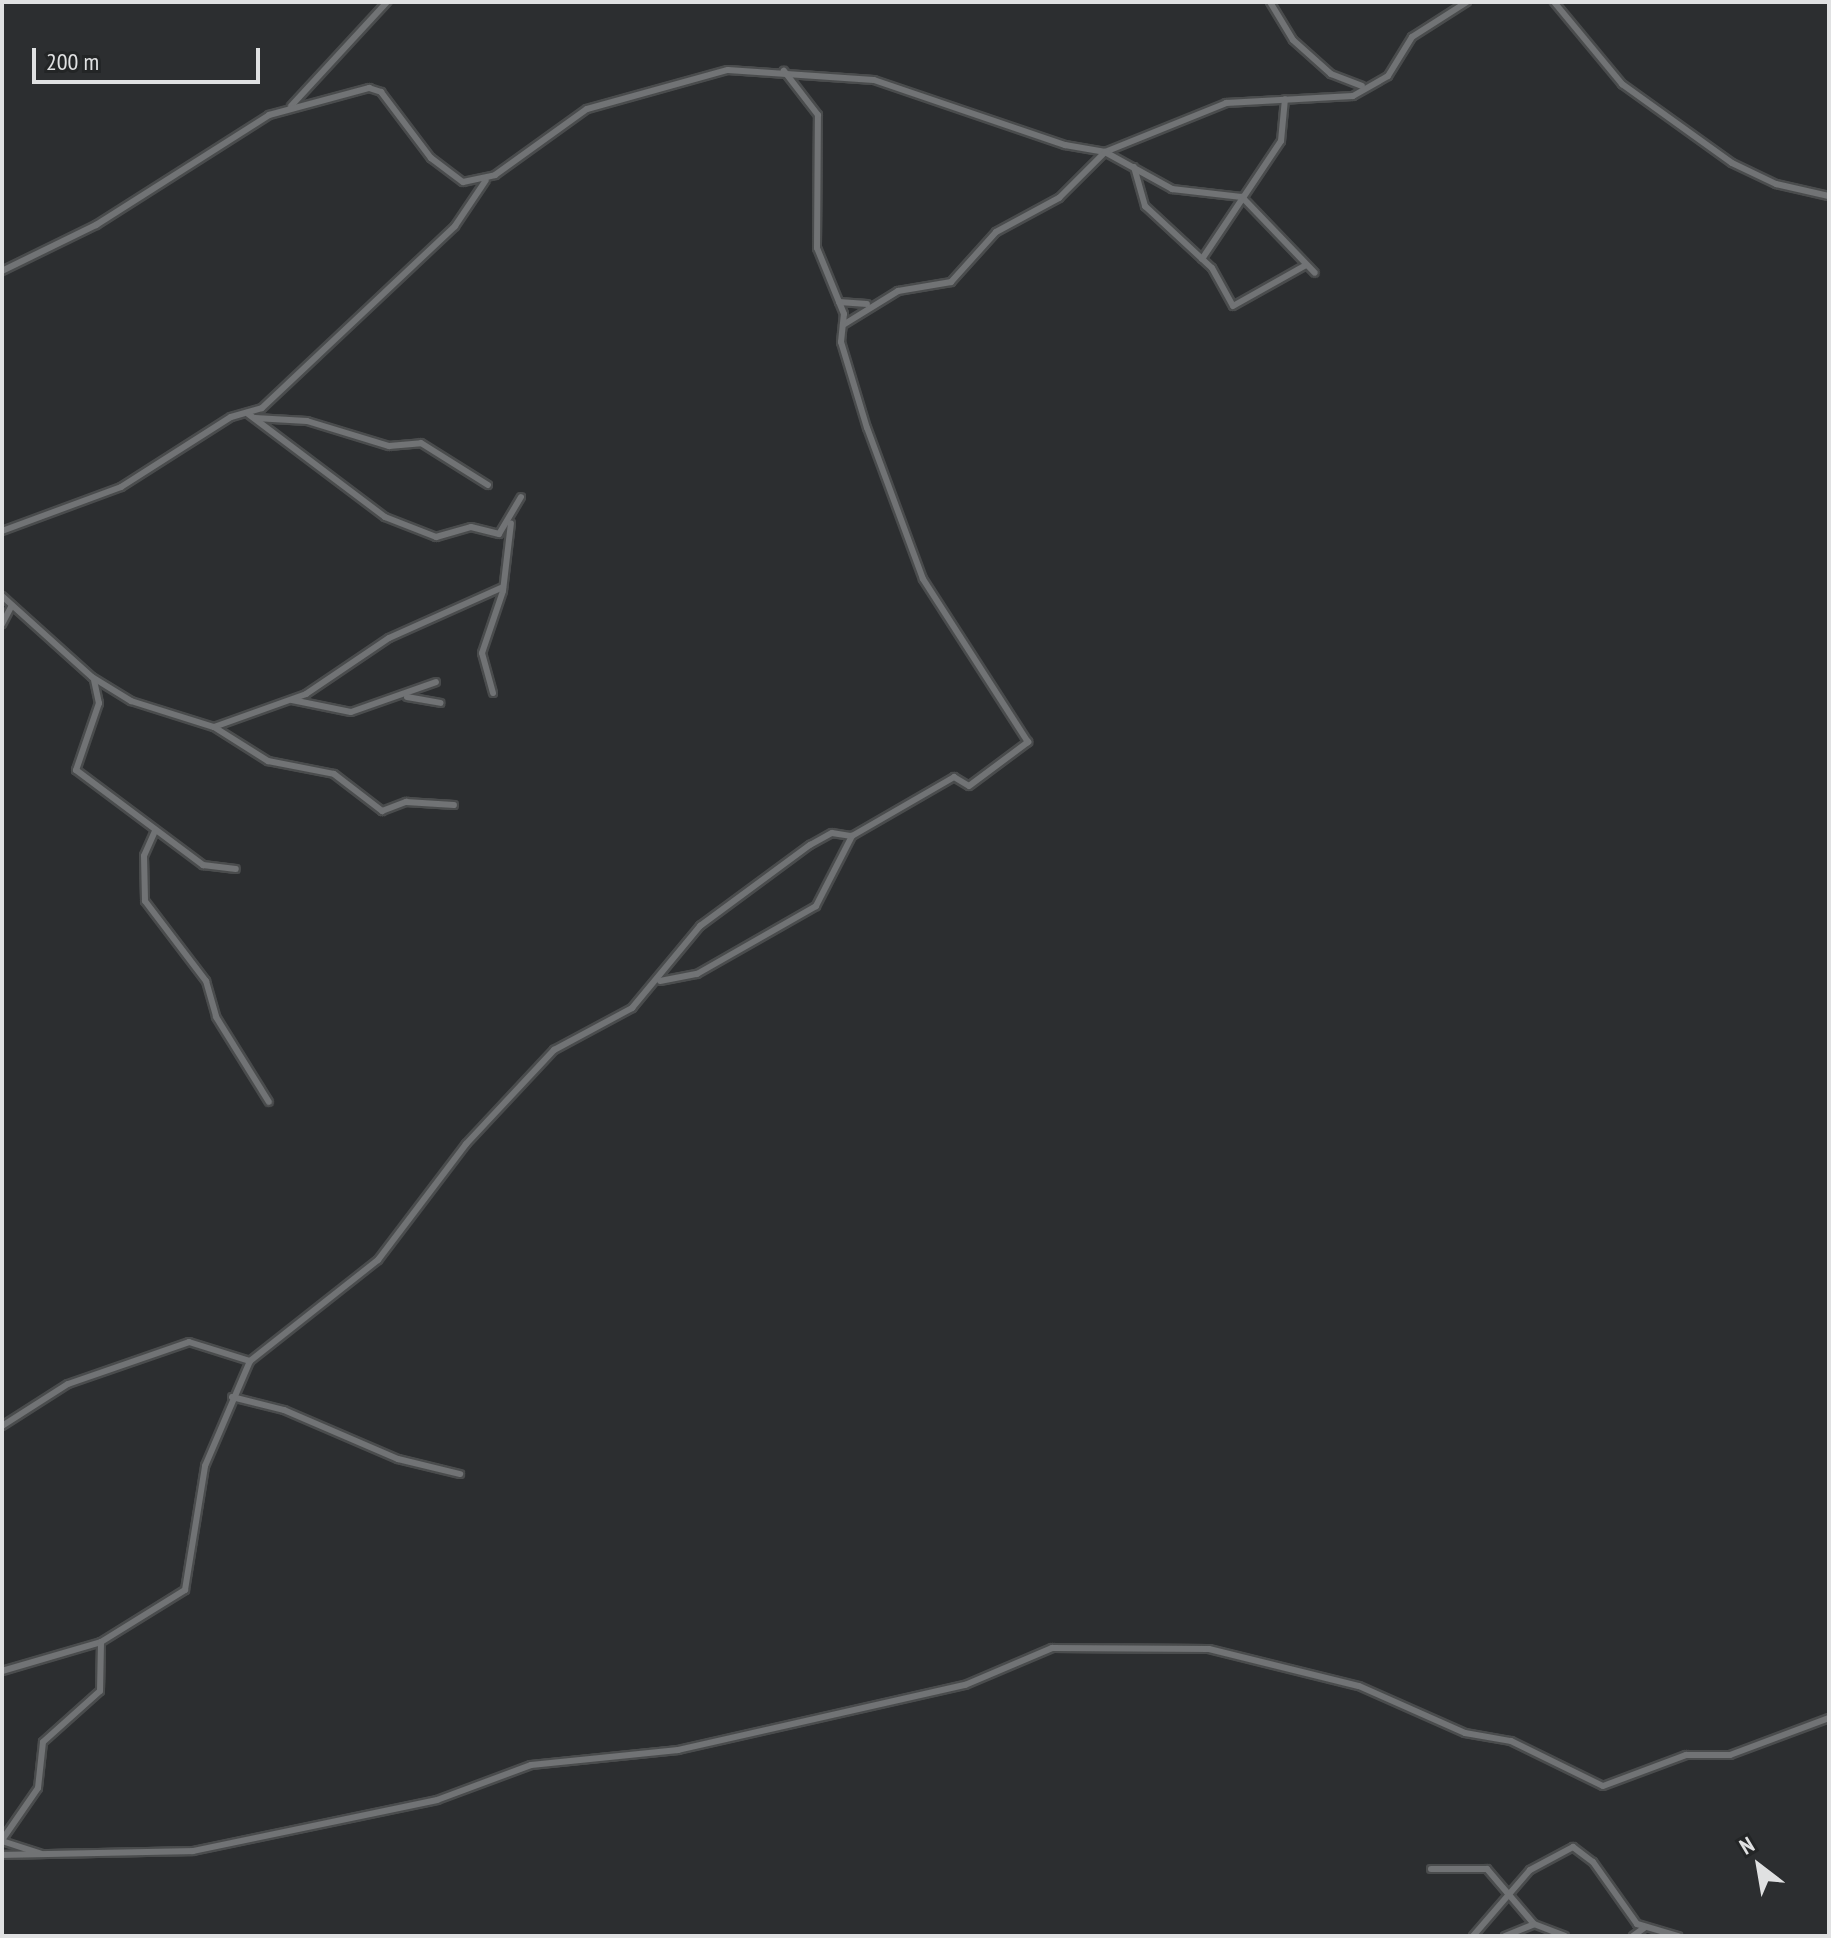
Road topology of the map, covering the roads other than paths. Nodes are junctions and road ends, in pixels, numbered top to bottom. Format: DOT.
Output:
graph roads {
  1 [pos="387,2"];
  2 [pos="1270,2"];
  3 [pos="1467,2"];
  4 [pos="1554,2"];
  5 [pos="784,71"];
  6 [pos="1362,86"];
  7 [pos="1285,99"];
  8 [pos="291,106"];
  9 [pos="1105,152"];
  10 [pos="1134,167"];
  11 [pos="486,180"];
  12 [pos="1829,196"];
  13 [pos="1242,197"];
  14 [pos="1202,259"];
  15 [pos="1307,265"];
  16 [pos="2,271"];
  17 [pos="1315,273"];
  18 [pos="839,302"];
  19 [pos="867,304"];
  20 [pos="843,325"];
  21 [pos="247,413"];
  22 [pos="255,418"];
  23 [pos="488,485"];
  24 [pos="521,497"];
  25 [pos="511,523"];
  26 [pos="4,532"];
  27 [pos="503,587"];
  28 [pos="2,596"];
  29 [pos="12,605"];
  30 [pos="2,624"];
  31 [pos="92,677"];
  32 [pos="436,682"];
  33 [pos="493,693"];
  34 [pos="407,697"];
  35 [pos="288,700"];
  36 [pos="440,703"];
  37 [pos="214,727"];
  38 [pos="454,805"];
  39 [pos="155,831"];
  40 [pos="852,836"];
  41 [pos="236,869"];
  42 [pos="660,981"];
  43 [pos="269,1102"];
  44 [pos="250,1361"];
  45 [pos="232,1397"];
  46 [pos="2,1426"];
  47 [pos="460,1474"];
  48 [pos="101,1642"];
  49 [pos="2,1671"];
  50 [pos="1829,1718"];
  51 [pos="2,1840"];
  52 [pos="2,1855"];
  53 [pos="44,1855"];
  54 [pos="1431,1869"];
  55 [pos="1510,1890"];
  56 [pos="1534,1924"];
  57 [pos="1644,1928"];
  58 [pos="1473,1936"];
  59 [pos="1505,1936"];
  60 [pos="1565,1936"];
  61 [pos="1633,1936"];
  62 [pos="1677,1936"];
  1 -- 8 [label="street"];
  2 -- 6 [label="street"];
  3 -- 6 [label="street"];
  4 -- 12 [label="street"];
  5 -- 9 [label="street"];
  5 -- 11 [label="street"];
  5 -- 18 [label="street"];
  6 -- 7 [label="street"];
  7 -- 9 [label="street"];
  7 -- 13 [label="street"];
  8 -- 11 [label="street"];
  8 -- 16 [label="street"];
  9 -- 10 [label="street"];
  9 -- 19 [label="street"];
  10 -- 13 [label="street"];
  10 -- 14 [label="street"];
  11 -- 21 [label="street"];
  13 -- 14 [label="street"];
  13 -- 15 [label="street"];
  14 -- 15 [label="street"];
  15 -- 17 [label="street"];
  18 -- 19 [label="street"];
  18 -- 20 [label="street"];
  19 -- 20 [label="street"];
  20 -- 40 [label="street"];
  21 -- 22 [label="street"];
  21 -- 26 [label="street"];
  22 -- 23 [label="street"];
  22 -- 25 [label="street"];
  24 -- 25 [label="street"];
  25 -- 27 [label="street"];
  27 -- 33 [label="street"];
  27 -- 35 [label="street"];
  28 -- 29 [label="street"];
  29 -- 30 [label="street"];
  29 -- 31 [label="street"];
  31 -- 37 [label="street"];
  31 -- 39 [label="street"];
  32 -- 34 [label="street"];
  34 -- 35 [label="street"];
  34 -- 36 [label="street"];
  35 -- 37 [label="street"];
  37 -- 38 [label="street"];
  39 -- 41 [label="street"];
  39 -- 43 [label="street"];
  40 -- 42 [label="street"];
  40 -- 42 [label="street"];
  42 -- 44 [label="street"];
  44 -- 45 [label="street"];
  44 -- 46 [label="street"];
  45 -- 47 [label="street"];
  45 -- 48 [label="street"];
  48 -- 49 [label="street"];
  48 -- 51 [label="street"];
  50 -- 53 [label="street"];
  51 -- 53 [label="street"];
  52 -- 53 [label="street"];
  54 -- 55 [label="street"];
  55 -- 56 [label="street"];
  55 -- 57 [label="street"];
  55 -- 58 [label="street"];
  56 -- 59 [label="street"];
  56 -- 60 [label="street"];
  57 -- 61 [label="street"];
  57 -- 62 [label="street"];
}
